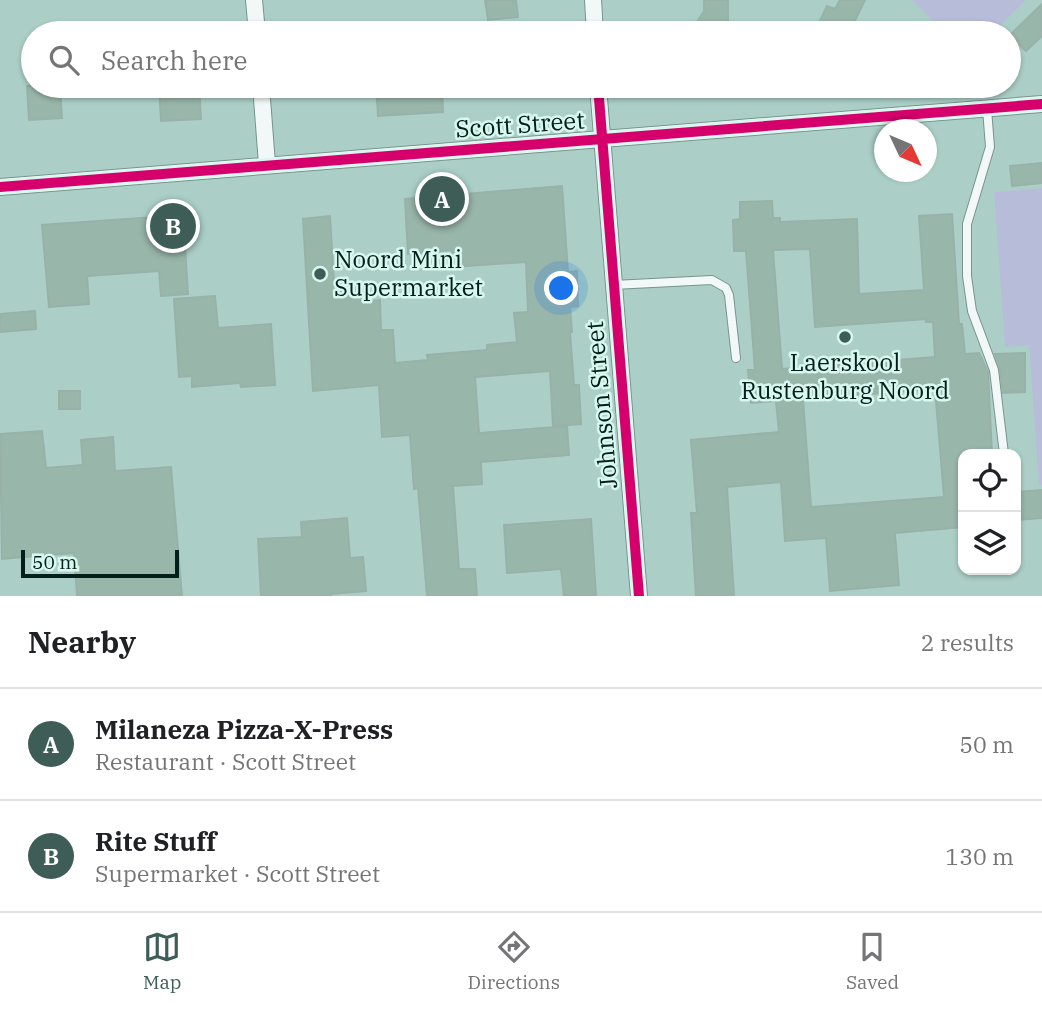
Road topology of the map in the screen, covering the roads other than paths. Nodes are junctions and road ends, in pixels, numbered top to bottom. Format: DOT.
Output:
graph roads {
  1 [pos="254,0"];
  2 [pos="593,0"];
  3 [pos="256,21"];
  4 [pos="594,21"];
  5 [pos="262,98"];
  6 [pos="599,98"];
  7 [pos="1042,104"];
  8 [pos="987,109"];
  9 [pos="602,140"];
  10 [pos="267,164"];
  11 [pos="0,187"];
  12 [pos="613,285"];
  13 [pos="736,358"];
  14 [pos="1003,449"];
  15 [pos="639,596"];
  1 -- 3 [label="street"];
  2 -- 4 [label="street"];
  5 -- 10 [label="street"];
  6 -- 9 [label="street, Johnson Street"];
  7 -- 8 [label="street, Scott Street"];
  8 -- 9 [label="street, Scott Street"];
  8 -- 14 [label="lane"];
  9 -- 10 [label="street, Scott Street"];
  9 -- 12 [label="street, Johnson Street"];
  10 -- 11 [label="street, Scott Street"];
  12 -- 13 [label="lane"];
  12 -- 15 [label="street, Johnson Street"];
}
